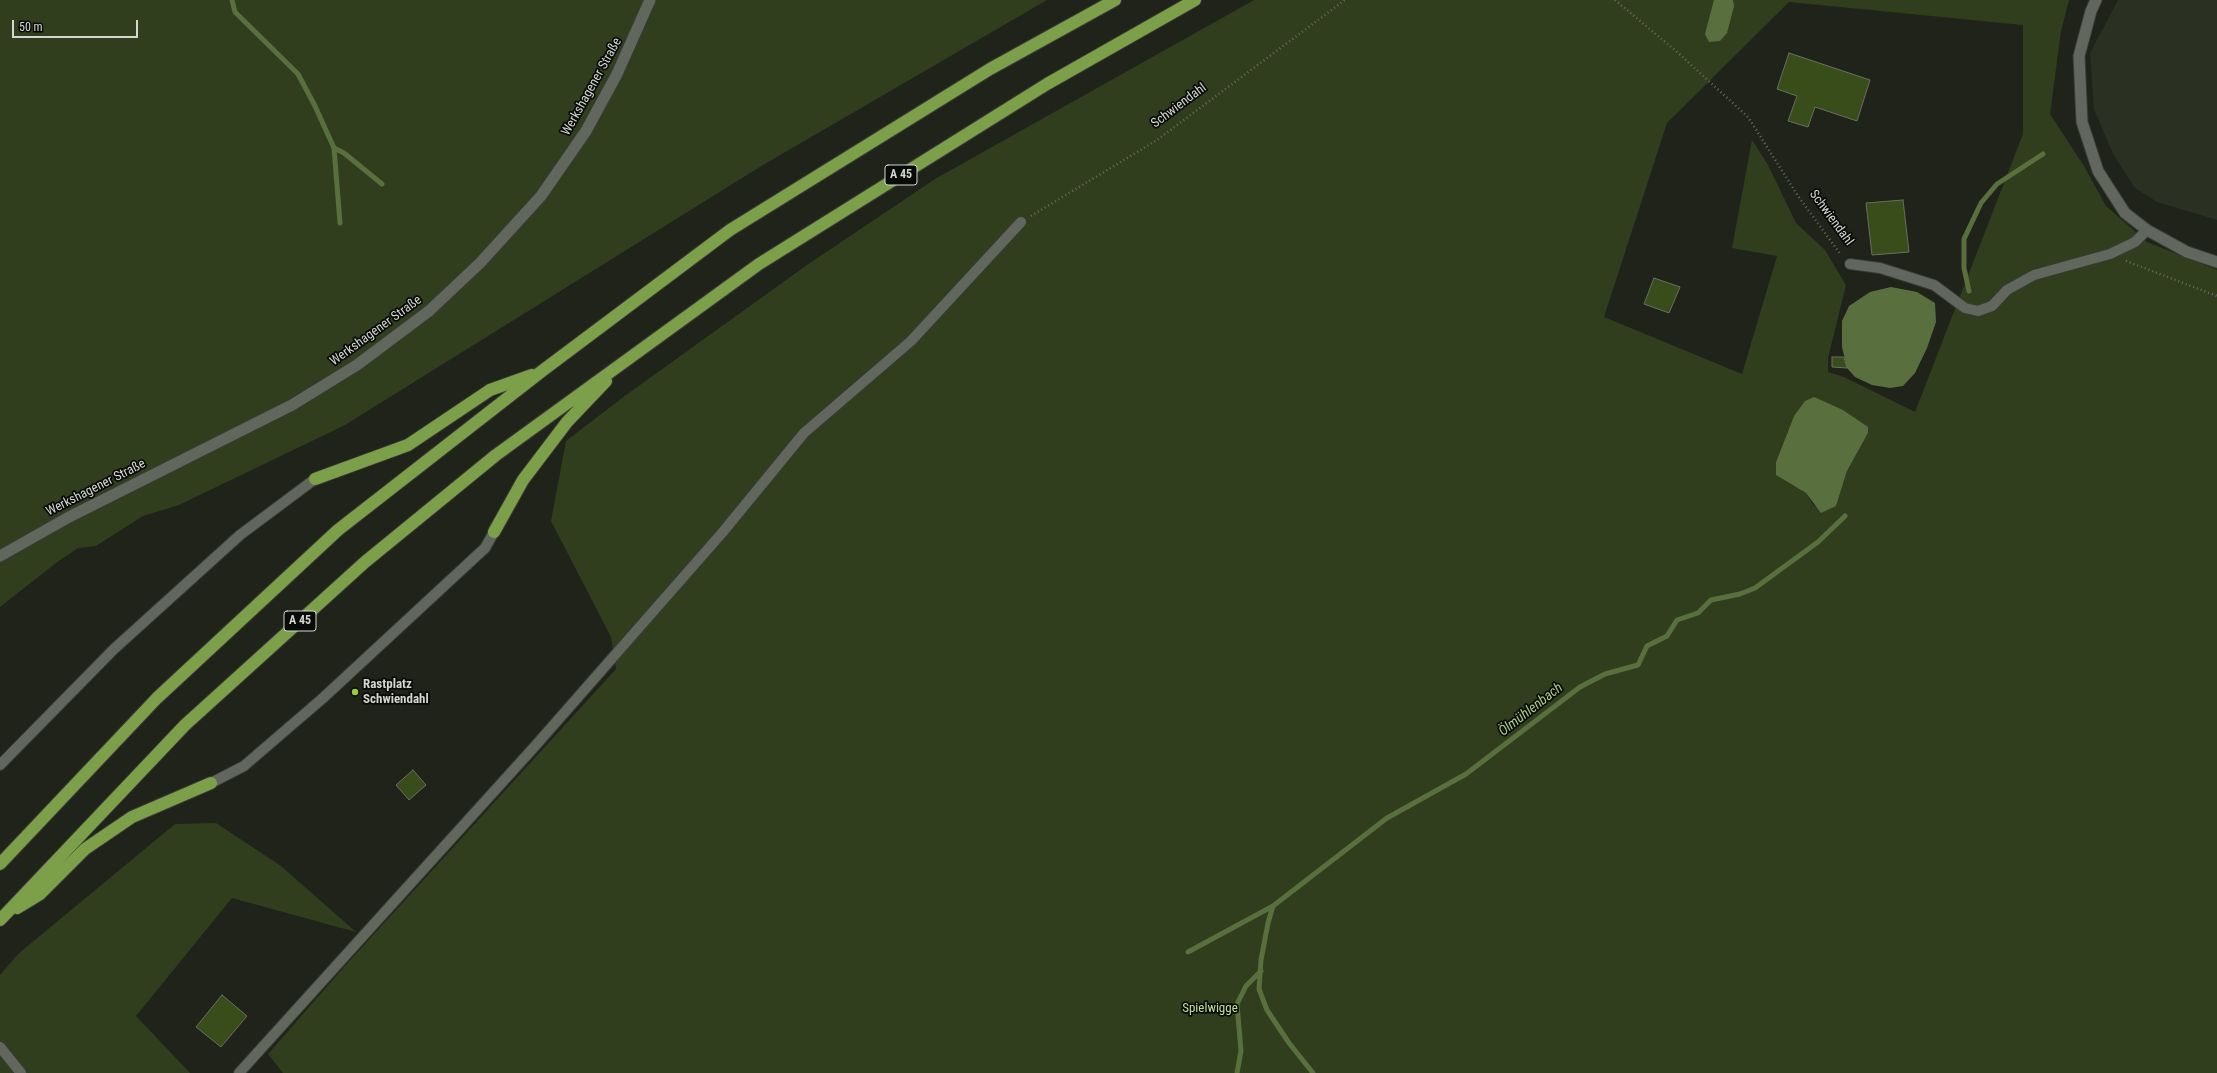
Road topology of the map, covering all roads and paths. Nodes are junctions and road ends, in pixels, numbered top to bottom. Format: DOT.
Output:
graph roads {
  1 [pos="650,0"];
  2 [pos="1115,0"];
  3 [pos="1195,0"];
  4 [pos="1345,0"];
  5 [pos="1615,0"];
  6 [pos="2096,0"];
  7 [pos="1021,222"];
  8 [pos="2147,230"];
  9 [pos="2110,254"];
  10 [pos="2217,262"];
  11 [pos="1850,264"];
  12 [pos="2217,296"];
  13 [pos="629,357"];
  14 [pos="542,371"];
  15 [pos="315,479"];
  16 [pos="494,532"];
  17 [pos="0,556"];
  18 [pos="0,765"];
  19 [pos="211,783"];
  20 [pos="0,864"];
  21 [pos="1,919"];
  22 [pos="0,1047"];
  23 [pos="21,1073"];
  24 [pos="239,1073"];
  1 -- 17 [label="main road, Werkshagener Straße"];
  2 -- 14 [label="highway"];
  3 -- 13 [label="highway, A 45"];
  4 -- 7 [label="path, Schwiendahl"];
  5 -- 11 [label="path, Schwiendahl"];
  6 -- 8 [label="main road"];
  7 -- 24 [label="lane"];
  8 -- 9 [label="lane, Schwiendahl"];
  8 -- 10 [label="main road"];
  9 -- 11 [label="lane, Schwiendahl"];
  9 -- 12 [label="path"];
  13 -- 16 [label="highway"];
  13 -- 21 [label="highway, A 45"];
  14 -- 15 [label="highway"];
  14 -- 20 [label="highway"];
  15 -- 18 [label="lane"];
  16 -- 19 [label="lane"];
  19 -- 21 [label="highway"];
  22 -- 23 [label="lane"];
}
